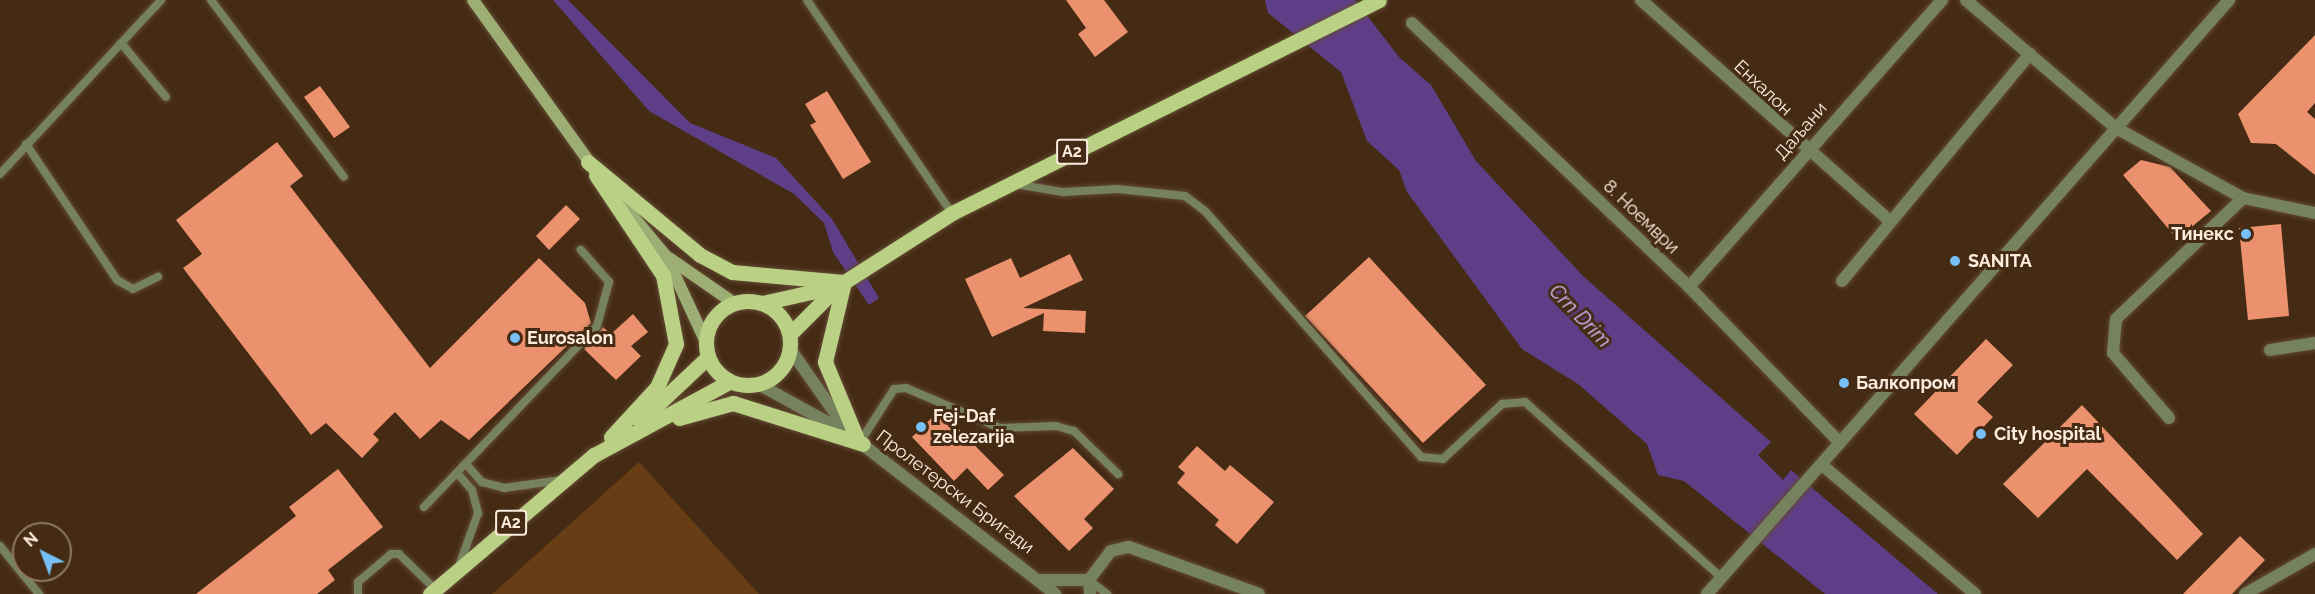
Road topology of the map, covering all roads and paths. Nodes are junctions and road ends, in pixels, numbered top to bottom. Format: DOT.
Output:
graph roads {
  1 [pos="161,0"];
  2 [pos="211,0"];
  3 [pos="473,0"];
  4 [pos="807,0"];
  5 [pos="1641,0"];
  6 [pos="1942,0"];
  7 [pos="1966,0"];
  8 [pos="2229,0"];
  9 [pos="1378,1"];
  10 [pos="1412,23"];
  11 [pos="121,43"];
  12 [pos="2030,54"];
  13 [pos="166,97"];
  14 [pos="2116,128"];
  15 [pos="26,144"];
  16 [pos="1807,152"];
  17 [pos="588,162"];
  18 [pos="0,174"];
  19 [pos="344,177"];
  20 [pos="1012,183"];
  21 [pos="2243,198"];
  22 [pos="952,213"];
  23 [pos="2315,213"];
  24 [pos="1891,222"];
  25 [pos="581,250"];
  26 [pos="666,256"];
  27 [pos="158,277"];
  28 [pos="1842,281"];
  29 [pos="843,283"];
  30 [pos="1689,287"];
  31 [pos="734,303"];
  32 [pos="762,303"];
  33 [pos="705,340"];
  34 [pos="790,342"];
  35 [pos="2315,343"];
  36 [pos="2270,350"];
  37 [pos="708,357"];
  38 [pos="729,382"];
  39 [pos="760,385"];
  40 [pos="2169,418"];
  41 [pos="629,431"];
  42 [pos="858,440"];
  43 [pos="1840,443"];
  44 [pos="594,455"];
  45 [pos="467,465"];
  46 [pos="1822,465"];
  47 [pos="458,474"];
  48 [pos="1118,474"];
  49 [pos="565,479"];
  50 [pos="424,507"];
  51 [pos="0,546"];
  52 [pos="2315,554"];
  53 [pos="457,569"];
  54 [pos="1721,577"];
  55 [pos="1039,580"];
  56 [pos="1089,580"];
  57 [pos="435,592"];
  58 [pos="39,594"];
  59 [pos="358,594"];
  60 [pos="1056,594"];
  61 [pos="1090,594"];
  62 [pos="1107,594"];
  63 [pos="1259,594"];
  64 [pos="1707,594"];
  65 [pos="1975,594"];
  66 [pos="2245,594"];
  1 -- 11 [label="lane"];
  2 -- 19 [label="lane"];
  3 -- 17 [label="main road"];
  4 -- 22 [label="lane"];
  5 -- 16 [label="street, Енхалон"];
  6 -- 16 [label="street, Даљани"];
  7 -- 12 [label="street"];
  8 -- 14 [label="street"];
  9 -- 20 [label="main road, A2"];
  10 -- 30 [label="street, 8. Ноември"];
  11 -- 13 [label="lane"];
  11 -- 15 [label="lane"];
  12 -- 14 [label="street"];
  12 -- 24 [label="street"];
  14 -- 21 [label="street"];
  14 -- 43 [label="street"];
  15 -- 18 [label="lane"];
  15 -- 27 [label="lane"];
  16 -- 24 [label="street, Енхалон"];
  16 -- 30 [label="street, Даљани"];
  17 -- 26 [label="main road"];
  17 -- 29 [label="main road"];
  17 -- 44 [label="main road"];
  20 -- 22 [label="main road, A2"];
  20 -- 54 [label="lane"];
  21 -- 23 [label="street"];
  21 -- 40 [label="street"];
  22 -- 29 [label="main road, A2"];
  24 -- 28 [label="street"];
  25 -- 45 [label="lane"];
  26 -- 31 [label="main road"];
  26 -- 33 [label="main road"];
  29 -- 32 [label="main road, A2"];
  29 -- 34 [label="main road, A2"];
  29 -- 42 [label="main road"];
  30 -- 43 [label="street, 8. Ноември"];
  31 -- 32 [label="main road, A2"];
  31 -- 33 [label="main road"];
  32 -- 34 [label="main road"];
  33 -- 37 [label="main road"];
  34 -- 39 [label="main road, A2"];
  34 -- 42 [label="street, Пролетерски Бригади"];
  35 -- 36 [label="street"];
  37 -- 38 [label="main road"];
  37 -- 41 [label="main road, A2"];
  38 -- 39 [label="main road"];
  38 -- 41 [label="main road, A2"];
  39 -- 42 [label="street, Пролетерски Бригади"];
  41 -- 44 [label="main road, A2"];
  42 -- 44 [label="main road"];
  42 -- 48 [label="lane"];
  42 -- 55 [label="street, Пролетерски Бригади"];
  43 -- 46 [label="street"];
  44 -- 49 [label="main road, A2"];
  45 -- 47 [label="lane"];
  45 -- 49 [label="lane"];
  46 -- 54 [label="street"];
  46 -- 65 [label="street"];
  47 -- 50 [label="lane"];
  47 -- 53 [label="lane"];
  49 -- 53 [label="main road, A2"];
  51 -- 58 [label="lane"];
  52 -- 66 [label="street"];
  53 -- 57 [label="main road, A2"];
  54 -- 64 [label="street"];
  55 -- 56 [label="street"];
  55 -- 60 [label="street, Пролетерски Бригади"];
  56 -- 61 [label="street"];
  56 -- 62 [label="lane"];
  56 -- 63 [label="street"];
  57 -- 59 [label="lane"];
}
